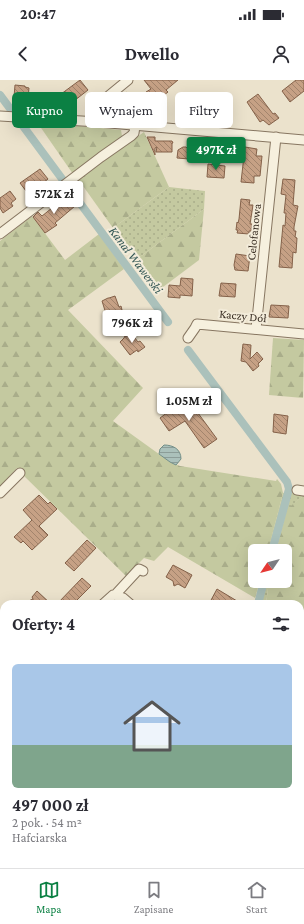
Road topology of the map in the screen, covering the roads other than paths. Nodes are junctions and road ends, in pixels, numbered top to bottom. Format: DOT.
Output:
graph roads {
  1 [pos="128,80"];
  2 [pos="113,92"];
  3 [pos="0,116"];
  4 [pos="85,121"];
  5 [pos="135,128"];
  6 [pos="161,128"];
  7 [pos="276,137"];
  8 [pos="304,140"];
  9 [pos="0,234"];
  10 [pos="256,329"];
  11 [pos="304,334"];
  12 [pos="188,338"];
  13 [pos="20,473"];
  14 [pos="0,493"];
  15 [pos="143,571"];
  16 [pos="115,595"];
  17 [pos="108,600"];
  18 [pos="125,600"];
  1 -- 2 [label="street"];
  3 -- 4 [label="street"];
  5 -- 9 [label="street"];
  6 -- 7 [label="street"];
  7 -- 8 [label="street"];
  7 -- 10 [label="street, Celofanowa"];
  10 -- 11 [label="street, Kaczy Dół"];
  10 -- 12 [label="street, Kaczy Dół"];
  13 -- 14 [label="street"];
  15 -- 16 [label="street"];
  16 -- 17 [label="street"];
  16 -- 18 [label="street"];
}
